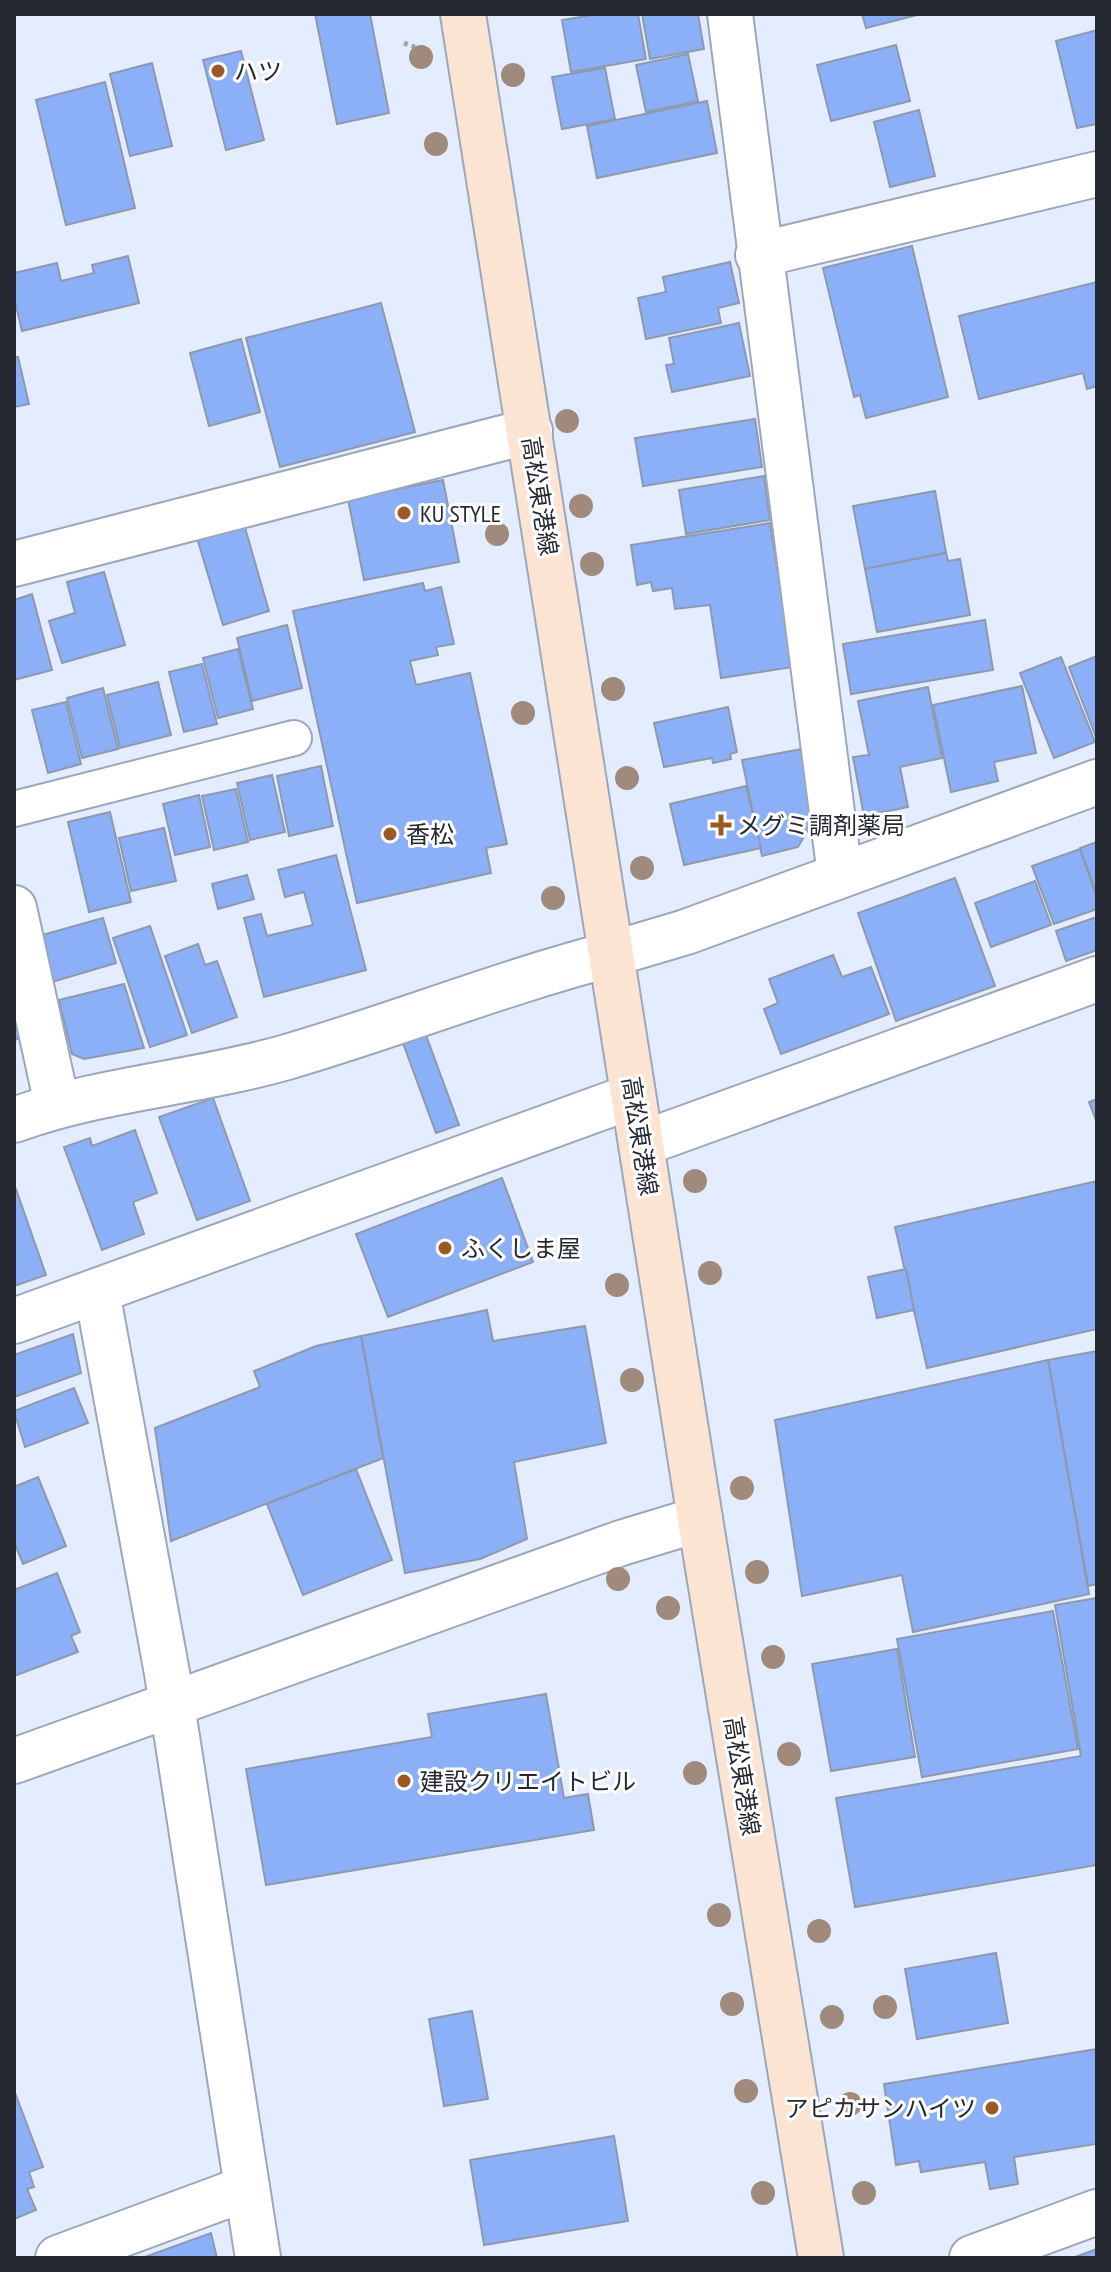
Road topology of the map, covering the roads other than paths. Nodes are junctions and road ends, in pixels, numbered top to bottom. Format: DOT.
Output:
graph roads {
  1 [pos="463,14"];
  2 [pos="730,14"];
  3 [pos="1097,174"];
  4 [pos="758,255"];
  5 [pos="530,431"];
  6 [pos="14,564"];
  7 [pos="294,738"];
  8 [pos="1097,782"];
  9 [pos="14,809"];
  10 [pos="840,875"];
  11 [pos="14,908"];
  12 [pos="612,954"];
  13 [pos="1097,979"];
  14 [pos="633,1096"];
  15 [pos="57,1104"];
  16 [pos="14,1120"];
  17 [pos="641,1144"];
  18 [pos="97,1292"];
  19 [pos="14,1321"];
  20 [pos="700,1519"];
  21 [pos="169,1703"];
  22 [pos="14,1761"];
  23 [pos="247,2188"];
  24 [pos="1097,2212"];
  25 [pos="58,2258"];
  26 [pos="258,2258"];
  27 [pos="821,2258"];
  28 [pos="972,2258"];
  1 -- 5 [label="main road, 高松東港線"];
  2 -- 4 [label="street"];
  3 -- 4 [label="street"];
  4 -- 10 [label="street"];
  5 -- 6 [label="street"];
  5 -- 12 [label="main road, 高松東港線"];
  7 -- 9 [label="lane"];
  8 -- 10 [label="street"];
  10 -- 12 [label="street"];
  11 -- 15 [label="street"];
  12 -- 14 [label="main road, 高松東港線"];
  12 -- 15 [label="street"];
  13 -- 17 [label="street"];
  14 -- 17 [label="main road, 高松東港線"];
  14 -- 18 [label="street"];
  15 -- 16 [label="street"];
  17 -- 20 [label="main road, 高松東港線"];
  18 -- 19 [label="street"];
  18 -- 21 [label="street"];
  20 -- 21 [label="street"];
  20 -- 27 [label="main road, 高松東港線"];
  21 -- 22 [label="street"];
  21 -- 23 [label="street"];
  23 -- 25 [label="street"];
  23 -- 26 [label="street"];
  24 -- 28 [label="street"];
}
